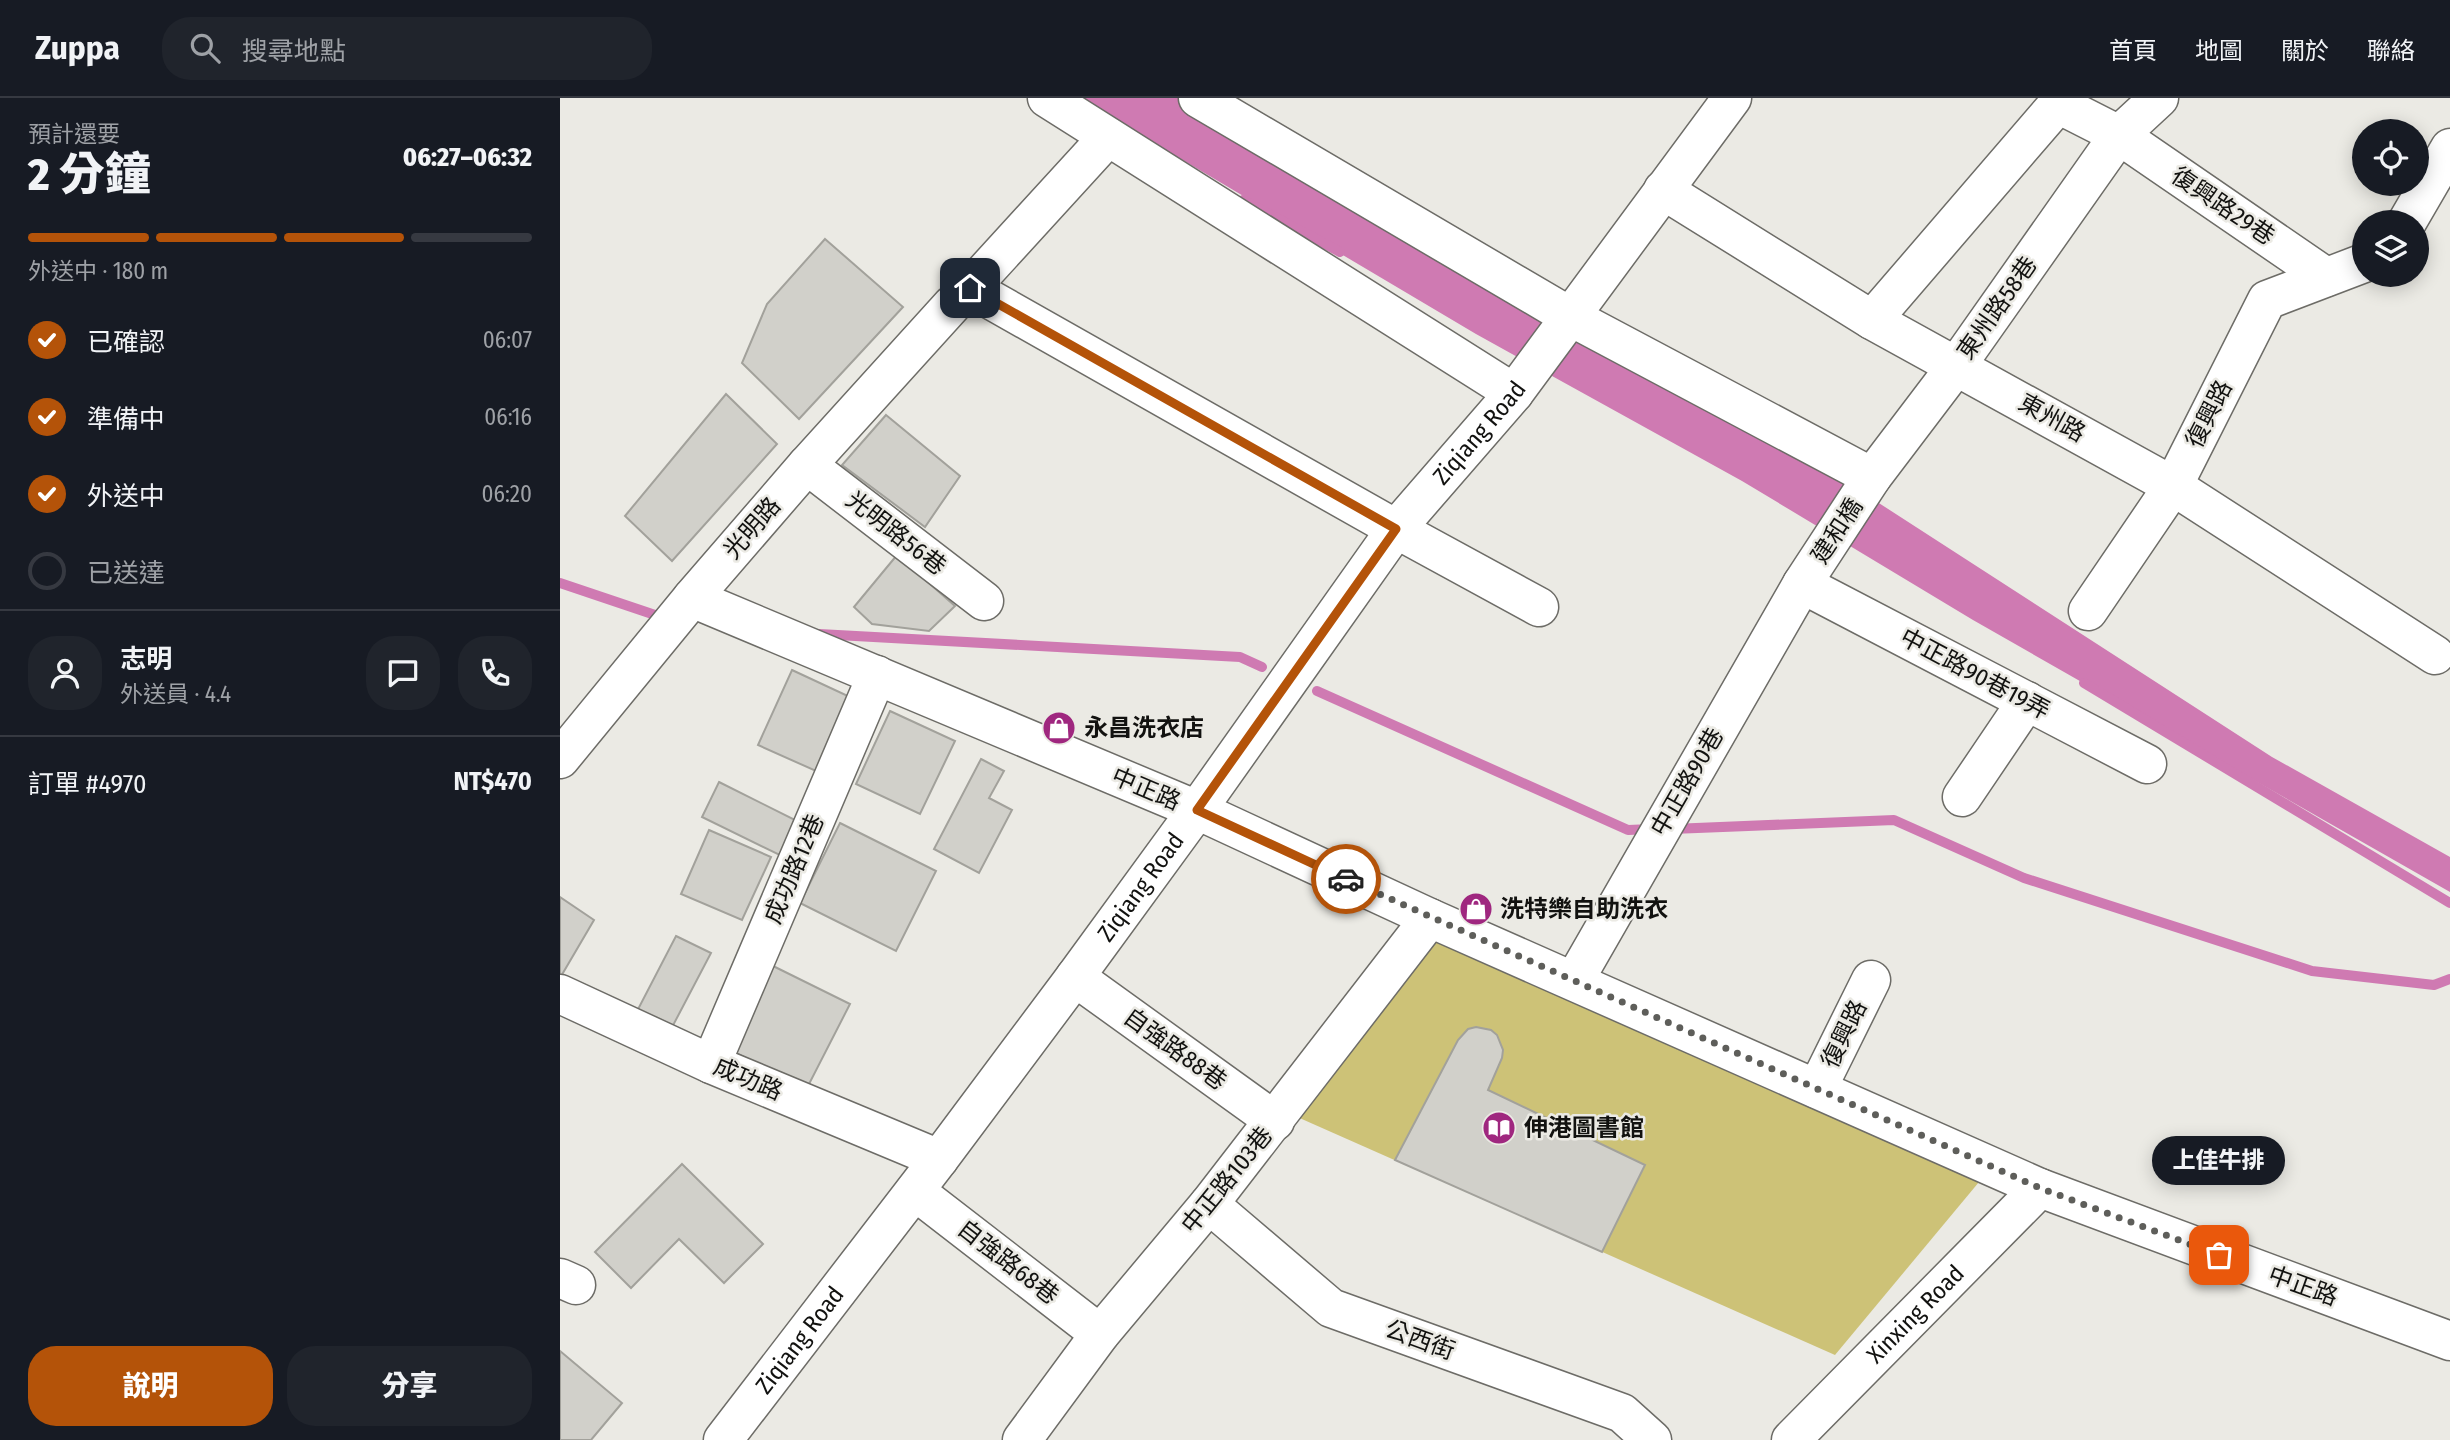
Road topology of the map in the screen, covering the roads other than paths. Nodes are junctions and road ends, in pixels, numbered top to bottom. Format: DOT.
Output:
graph roads {
  1 [pos="1047,98"];
  2 [pos="1198,98"];
  3 [pos="1732,98"];
  4 [pos="2159,98"];
  5 [pos="2119,135"];
  6 [pos="1108,137"];
  7 [pos="2450,148"];
  8 [pos="1663,190"];
  9 [pos="2414,210"];
  10 [pos="2352,267"];
  11 [pos="2326,277"];
  12 [pos="961,296"];
  13 [pos="1569,316"];
  14 [pos="1872,320"];
  15 [pos="1957,365"];
  16 [pos="1514,393"];
  17 [pos="807,465"];
  18 [pos="1872,478"];
  19 [pos="2173,486"];
  20 [pos="1396,529"];
  21 [pos="1802,584"];
  22 [pos="984,601"];
  23 [pos="689,602"];
  24 [pos="1539,607"];
  25 [pos="2088,611"];
  26 [pos="2435,655"];
  27 [pos="877,675"];
  28 [pos="2027,701"];
  29 [pos="560,759"];
  30 [pos="2147,764"];
  31 [pos="1962,797"];
  32 [pos="1197,810"];
  33 [pos="1430,918"];
  34 [pos="1075,977"];
  35 [pos="1871,980"];
  36 [pos="1574,981"];
  37 [pos="560,994"];
  38 [pos="711,1063"];
  39 [pos="1818,1089"];
  40 [pos="1275,1121"];
  41 [pos="939,1159"];
  42 [pos="2040,1188"];
  43 [pos="915,1191"];
  44 [pos="1209,1204"];
  45 [pos="1100,1334"];
  46 [pos="2450,1341"];
  47 [pos="723,1440"];
  48 [pos="1023,1440"];
  49 [pos="1651,1440"];
  50 [pos="1791,1440"];
  1 -- 6 [label="street"];
  2 -- 13 [label="street"];
  3 -- 8 [label="street, Ziqiang Road"];
  4 -- 5 [label="street, 東州路58巷"];
  5 -- 11 [label="street, 復興路29巷"];
  5 -- 14 [label="street"];
  5 -- 15 [label="street, 東州路58巷"];
  6 -- 12 [label="street, 光明路"];
  6 -- 16 [label="street"];
  7 -- 9 [label="street"];
  8 -- 13 [label="street, Ziqiang Road"];
  8 -- 14 [label="street, 東州路"];
  10 -- 11 [label="street, 復興路"];
  11 -- 19 [label="street, 復興路"];
  12 -- 17 [label="street, 光明路"];
  12 -- 20 [label="street"];
  13 -- 16 [label="street, Ziqiang Road"];
  13 -- 18 [label="street"];
  14 -- 15 [label="street, 東州路"];
  15 -- 18 [label="street, 東州路58巷"];
  15 -- 19 [label="street, 東州路"];
  16 -- 20 [label="street, Ziqiang Road"];
  17 -- 22 [label="street, 光明路56巷"];
  17 -- 23 [label="street, 光明路"];
  18 -- 21 [label="street, 建和橋"];
  19 -- 25 [label="street, 復興路"];
  19 -- 26 [label="street, 東州路"];
  20 -- 24 [label="street"];
  20 -- 32 [label="street, Ziqiang Road"];
  21 -- 28 [label="street, 中正路90巷19弄"];
  21 -- 36 [label="street, 中正路90巷"];
  23 -- 27 [label="street, 中正路"];
  23 -- 29 [label="street, 光明路"];
  27 -- 32 [label="street, 中正路"];
  27 -- 38 [label="street, 成功路12巷"];
  28 -- 30 [label="street, 中正路90巷19弄"];
  28 -- 31 [label="street"];
  32 -- 33 [label="street, 中正路"];
  32 -- 34 [label="street, Ziqiang Road"];
  33 -- 36 [label="street, 中正路"];
  33 -- 40 [label="street, 中正路103巷"];
  34 -- 40 [label="street, 自強路88巷"];
  34 -- 41 [label="street, Ziqiang Road"];
  35 -- 39 [label="street, 復興路"];
  36 -- 39 [label="street, 中正路"];
  37 -- 38 [label="street, 成功路"];
  38 -- 41 [label="street, 成功路"];
  39 -- 42 [label="street, 中正路"];
  40 -- 44 [label="street, 中正路103巷"];
  41 -- 43 [label="street, Ziqiang Road"];
  42 -- 46 [label="street, 中正路"];
  42 -- 50 [label="street, Xinxing Road"];
  43 -- 45 [label="street, 自強路68巷"];
  43 -- 47 [label="street, Ziqiang Road"];
  44 -- 45 [label="street, 中正路103巷"];
  44 -- 49 [label="street, 公西街"];
  45 -- 48 [label="street, 中正路103巷"];
}
